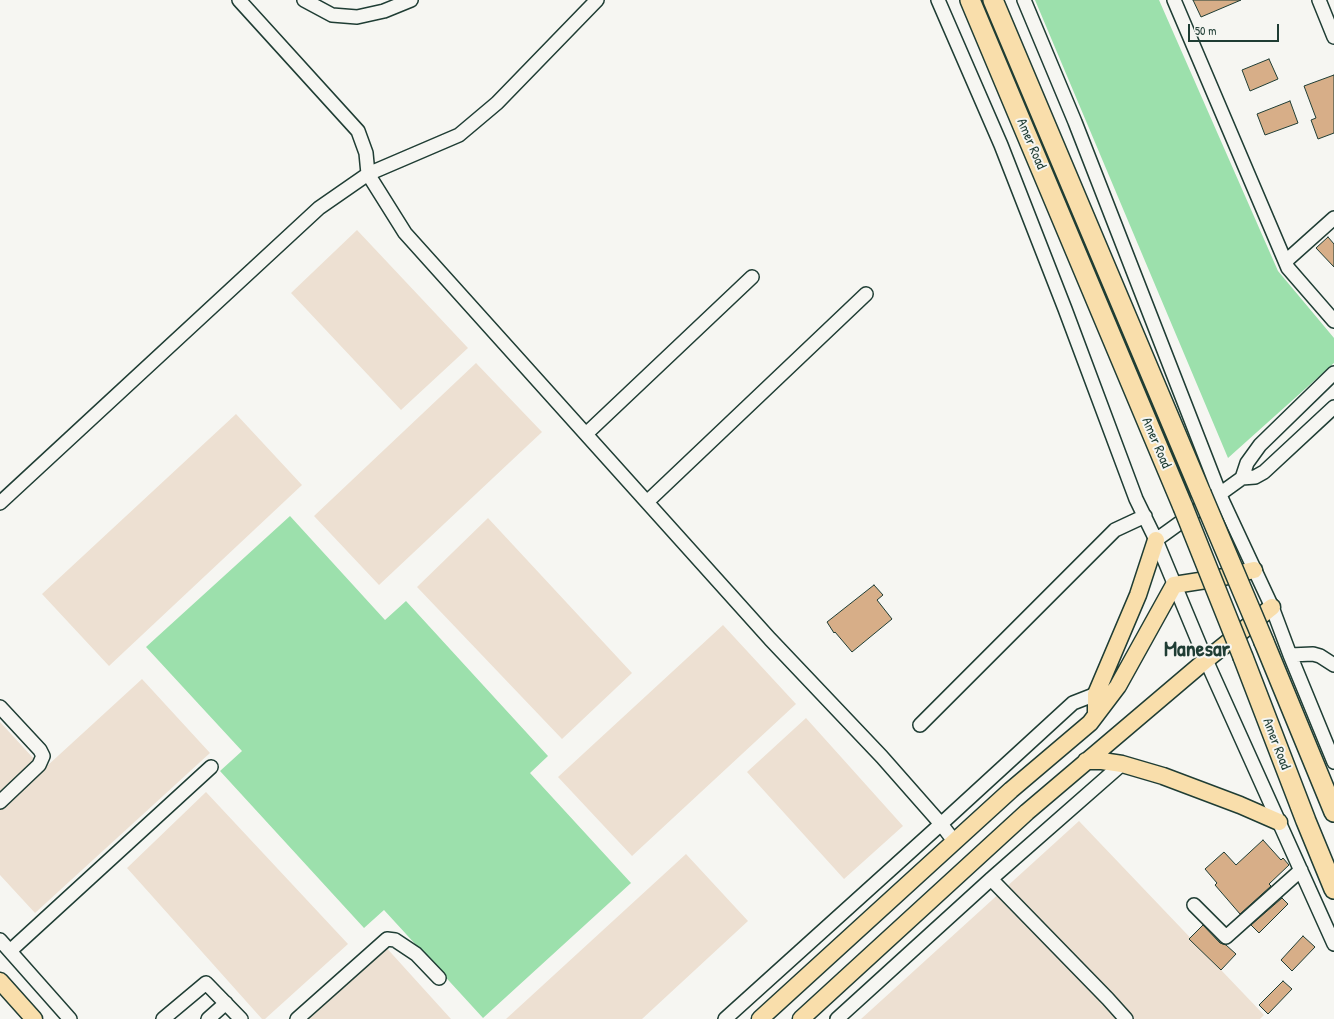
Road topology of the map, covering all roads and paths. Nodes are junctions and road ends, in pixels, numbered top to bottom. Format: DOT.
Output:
graph roads {
  1 [pos="239,0"];
  2 [pos="304,0"];
  3 [pos="411,0"];
  4 [pos="597,0"];
  5 [pos="938,0"];
  6 [pos="970,0"];
  7 [pos="994,0"];
  8 [pos="1024,0"];
  9 [pos="1174,0"];
  10 [pos="1319,0"];
  11 [pos="1334,37"];
  12 [pos="368,174"];
  13 [pos="1334,218"];
  14 [pos="1286,261"];
  15 [pos="752,277"];
  16 [pos="866,294"];
  17 [pos="1334,321"];
  18 [pos="1334,373"];
  19 [pos="1334,407"];
  20 [pos="586,434"];
  21 [pos="1242,478"];
  22 [pos="1220,494"];
  23 [pos="647,502"];
  24 [pos="0,503"];
  25 [pos="1144,516"];
  26 [pos="1156,540"];
  27 [pos="1254,570"];
  28 [pos="1174,585"];
  29 [pos="1272,607"];
  30 [pos="1290,655"];
  31 [pos="1206,660"];
  32 [pos="1334,665"];
  33 [pos="1096,694"];
  34 [pos="0,708"];
  35 [pos="1096,715"];
  36 [pos="920,725"];
  37 [pos="1086,762"];
  38 [pos="1334,762"];
  39 [pos="1122,764"];
  40 [pos="211,767"];
  41 [pos="0,802"];
  42 [pos="1334,812"];
  43 [pos="1279,822"];
  44 [pos="941,824"];
  45 [pos="954,841"];
  46 [pos="1301,870"];
  47 [pos="991,879"];
  48 [pos="1334,889"];
  49 [pos="1194,905"];
  50 [pos="0,940"];
  51 [pos="1334,944"];
  52 [pos="10,952"];
  53 [pos="439,978"];
  54 [pos="0,981"];
  55 [pos="226,1003"];
  56 [pos="34,1019"];
  57 [pos="70,1019"];
  58 [pos="163,1019"];
  59 [pos="208,1019"];
  60 [pos="241,1019"];
  61 [pos="297,1019"];
  62 [pos="725,1019"];
  63 [pos="760,1019"];
  64 [pos="801,1019"];
  65 [pos="837,1019"];
  66 [pos="1126,1019"];
  1 -- 12 [label="street"];
  2 -- 3 [label="street"];
  4 -- 12 [label="street"];
  5 -- 25 [label="street"];
  6 -- 48 [label="highway, Amer Road, bridge"];
  7 -- 42 [label="highway, Amer Road, bridge"];
  8 -- 22 [label="street"];
  9 -- 14 [label="street"];
  10 -- 11 [label="street"];
  12 -- 20 [label="street"];
  12 -- 24 [label="street"];
  13 -- 14 [label="street"];
  14 -- 17 [label="street"];
  15 -- 20 [label="street"];
  16 -- 23 [label="street"];
  18 -- 21 [label="street"];
  19 -- 21 [label="street"];
  20 -- 23 [label="street"];
  21 -- 22 [label="street"];
  22 -- 26 [label="street"];
  22 -- 27 [label="street"];
  23 -- 44 [label="street"];
  25 -- 26 [label="street"];
  25 -- 36 [label="street"];
  26 -- 28 [label="street"];
  26 -- 33 [label="main road"];
  27 -- 28 [label="main road"];
  27 -- 29 [label="street"];
  28 -- 31 [label="street"];
  28 -- 35 [label="main road"];
  29 -- 30 [label="street"];
  29 -- 31 [label="main road"];
  30 -- 32 [label="street"];
  30 -- 38 [label="street"];
  31 -- 37 [label="main road"];
  31 -- 43 [label="street"];
  33 -- 35 [label="main road"];
  33 -- 44 [label="street"];
  34 -- 41 [label="street"];
  35 -- 45 [label="main road"];
  37 -- 39 [label="main road"];
  37 -- 64 [label="main road"];
  39 -- 43 [label="main road"];
  39 -- 47 [label="street"];
  40 -- 52 [label="street"];
  43 -- 46 [label="street"];
  44 -- 45 [label="street"];
  44 -- 62 [label="street"];
  45 -- 63 [label="main road"];
  46 -- 49 [label="street"];
  46 -- 51 [label="street"];
  47 -- 65 [label="street"];
  47 -- 66 [label="street"];
  50 -- 52 [label="street"];
  52 -- 57 [label="street"];
  53 -- 61 [label="street"];
  54 -- 56 [label="main road"];
  55 -- 58 [label="street"];
  55 -- 59 [label="street"];
  55 -- 60 [label="street"];
}
